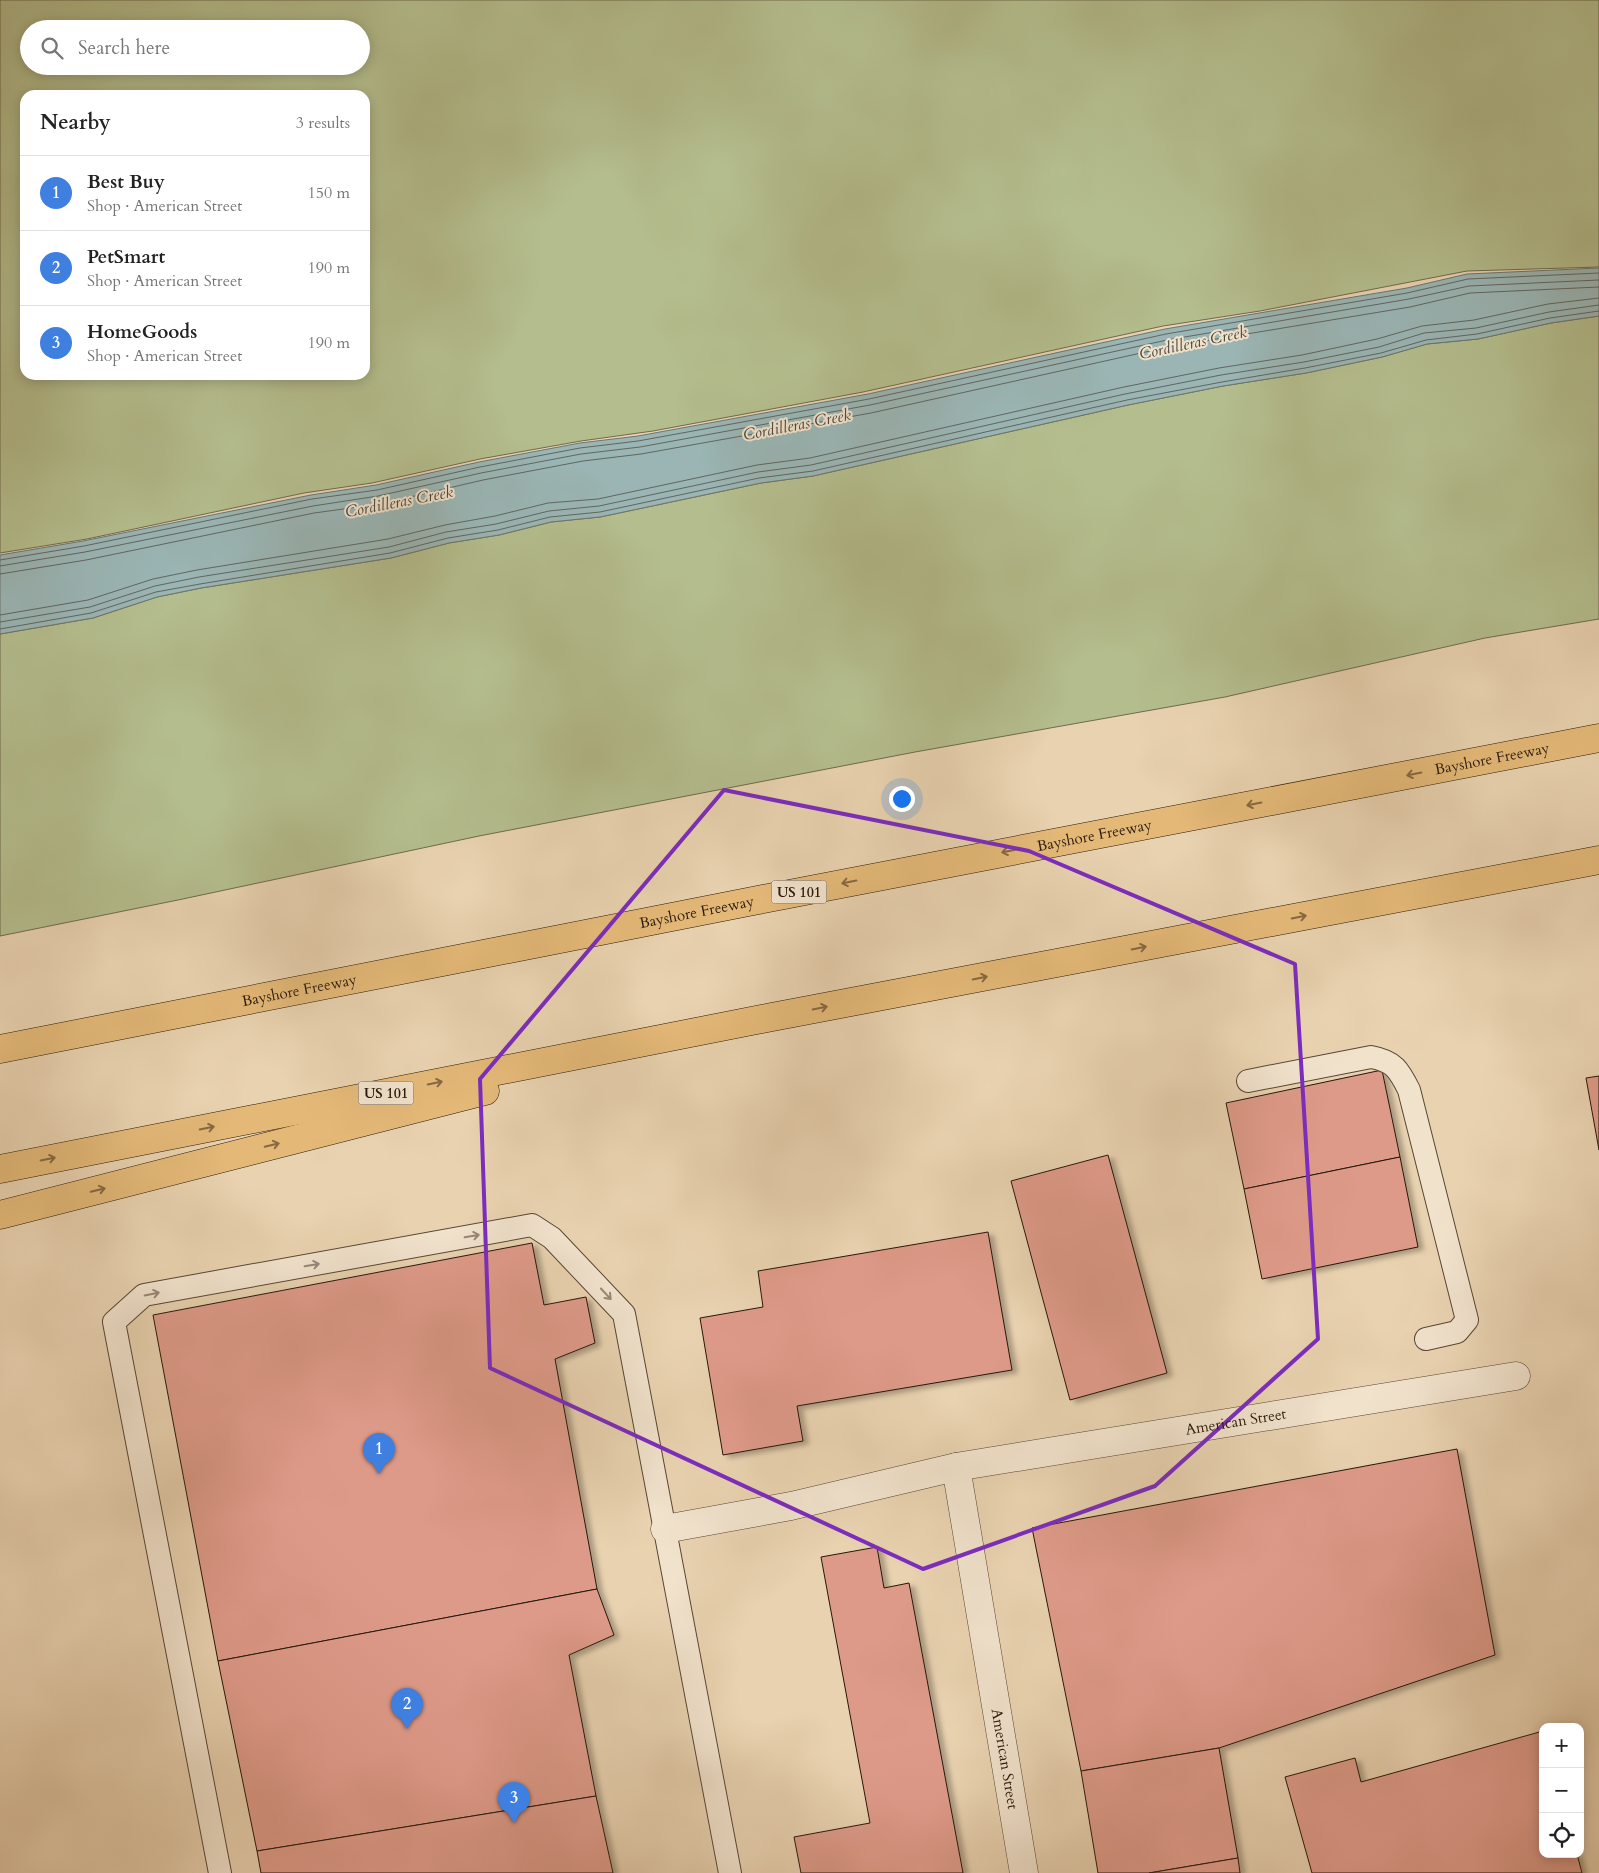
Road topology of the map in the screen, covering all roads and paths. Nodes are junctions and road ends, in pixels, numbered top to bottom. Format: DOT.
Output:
graph roads {
  1 [pos="1599,738"];
  2 [pos="1599,860"];
  3 [pos="772,1017"];
  4 [pos="0,1048"];
  5 [pos="1248,1081"];
  6 [pos="0,1168"];
  7 [pos="0,1215"];
  8 [pos="1426,1339"];
  9 [pos="1516,1376"];
  10 [pos="956,1467"];
  11 [pos="665,1529"];
  12 [pos="220,1873"];
  13 [pos="730,1873"];
  14 [pos="1024,1873"];
  1 -- 4 [label="highway, Bayshore Freeway / US 101, one-way"];
  3 -- 2 [label="highway, US 101, one-way"];
  6 -- 3 [label="highway, US 101, one-way"];
  7 -- 3 [label="highway, one-way"];
  5 -- 8 [label="lane"];
  9 -- 10 [label="street, American Street"];
  10 -- 11 [label="street, American Street"];
  10 -- 14 [label="street, American Street"];
  12 -- 11 [label="lane, one-way"];
  11 -- 13 [label="lane"];
}
